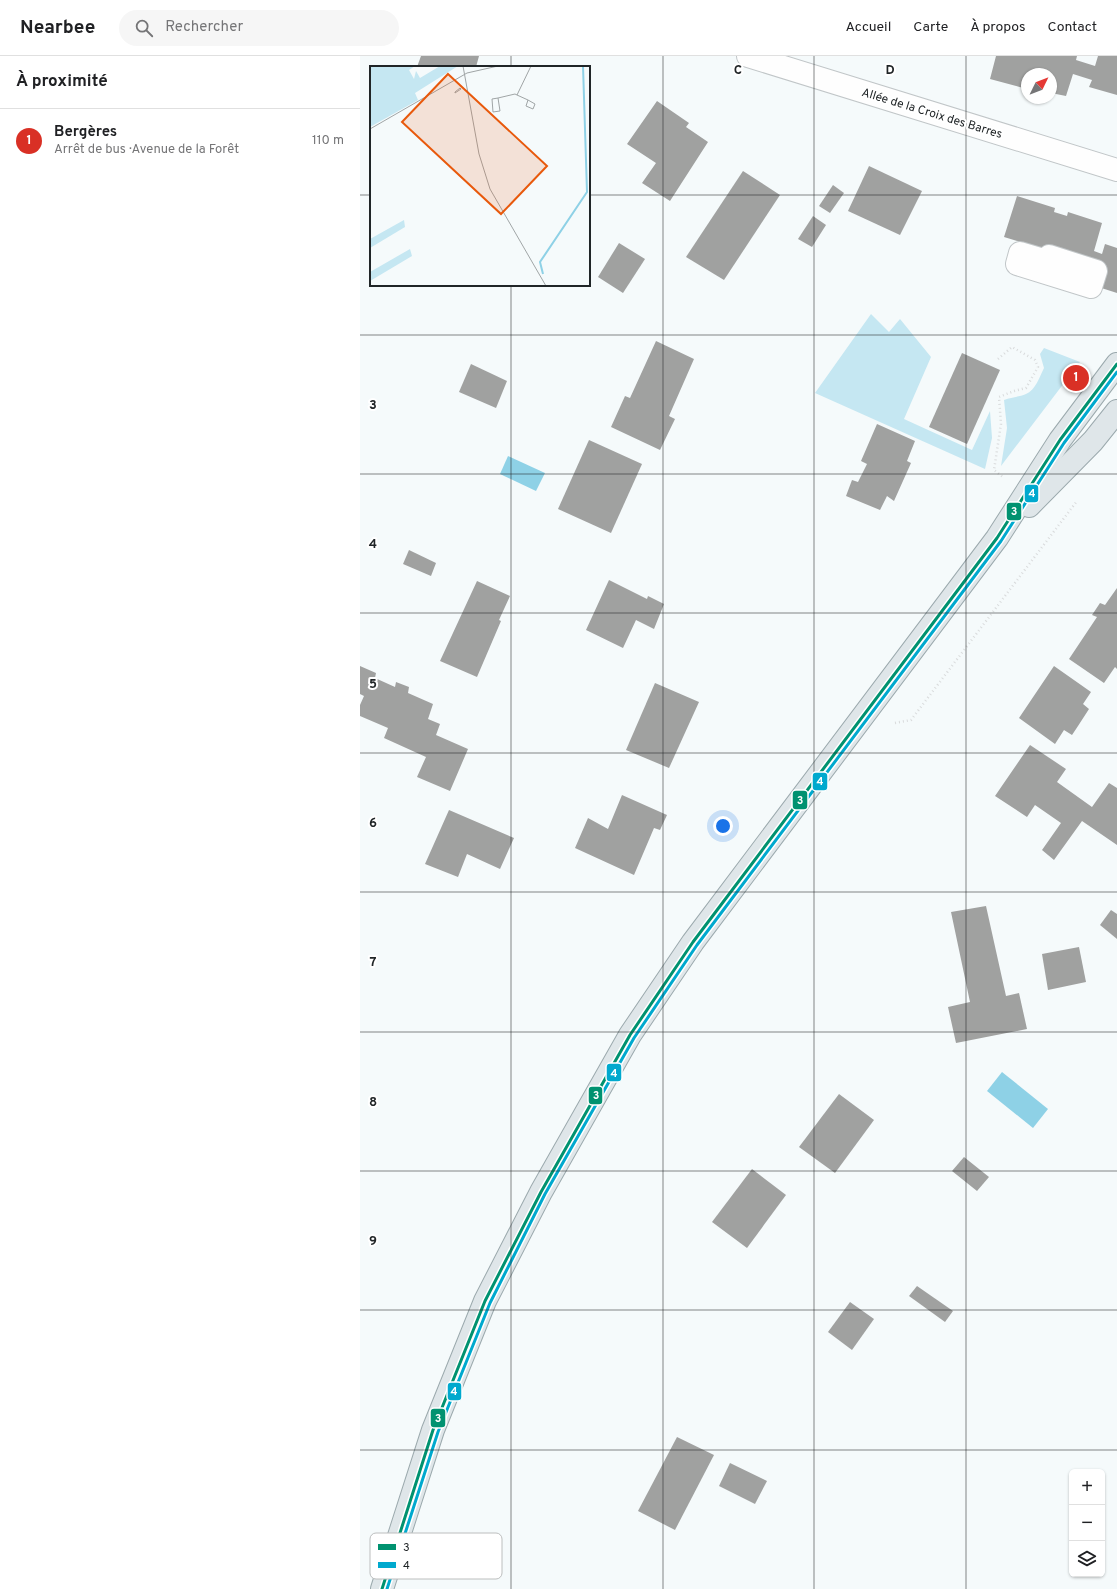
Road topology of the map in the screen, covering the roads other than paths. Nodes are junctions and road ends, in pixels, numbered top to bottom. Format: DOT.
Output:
graph roads {
  1 [pos="748,56"];
  2 [pos="1117,170"];
  3 [pos="1117,364"];
  4 [pos="1117,411"];
  5 [pos="997,538"];
  6 [pos="400,1533"];
  7 [pos="385,1579"];
  8 [pos="382,1589"];
  1 -- 2 [label="street, Allée de la Croix des Barres"];
  3 -- 5 [label="main road"];
  4 -- 5 [label="main road"];
  5 -- 6 [label="main road"];
  7 -- 8 [label="main road"];
}
